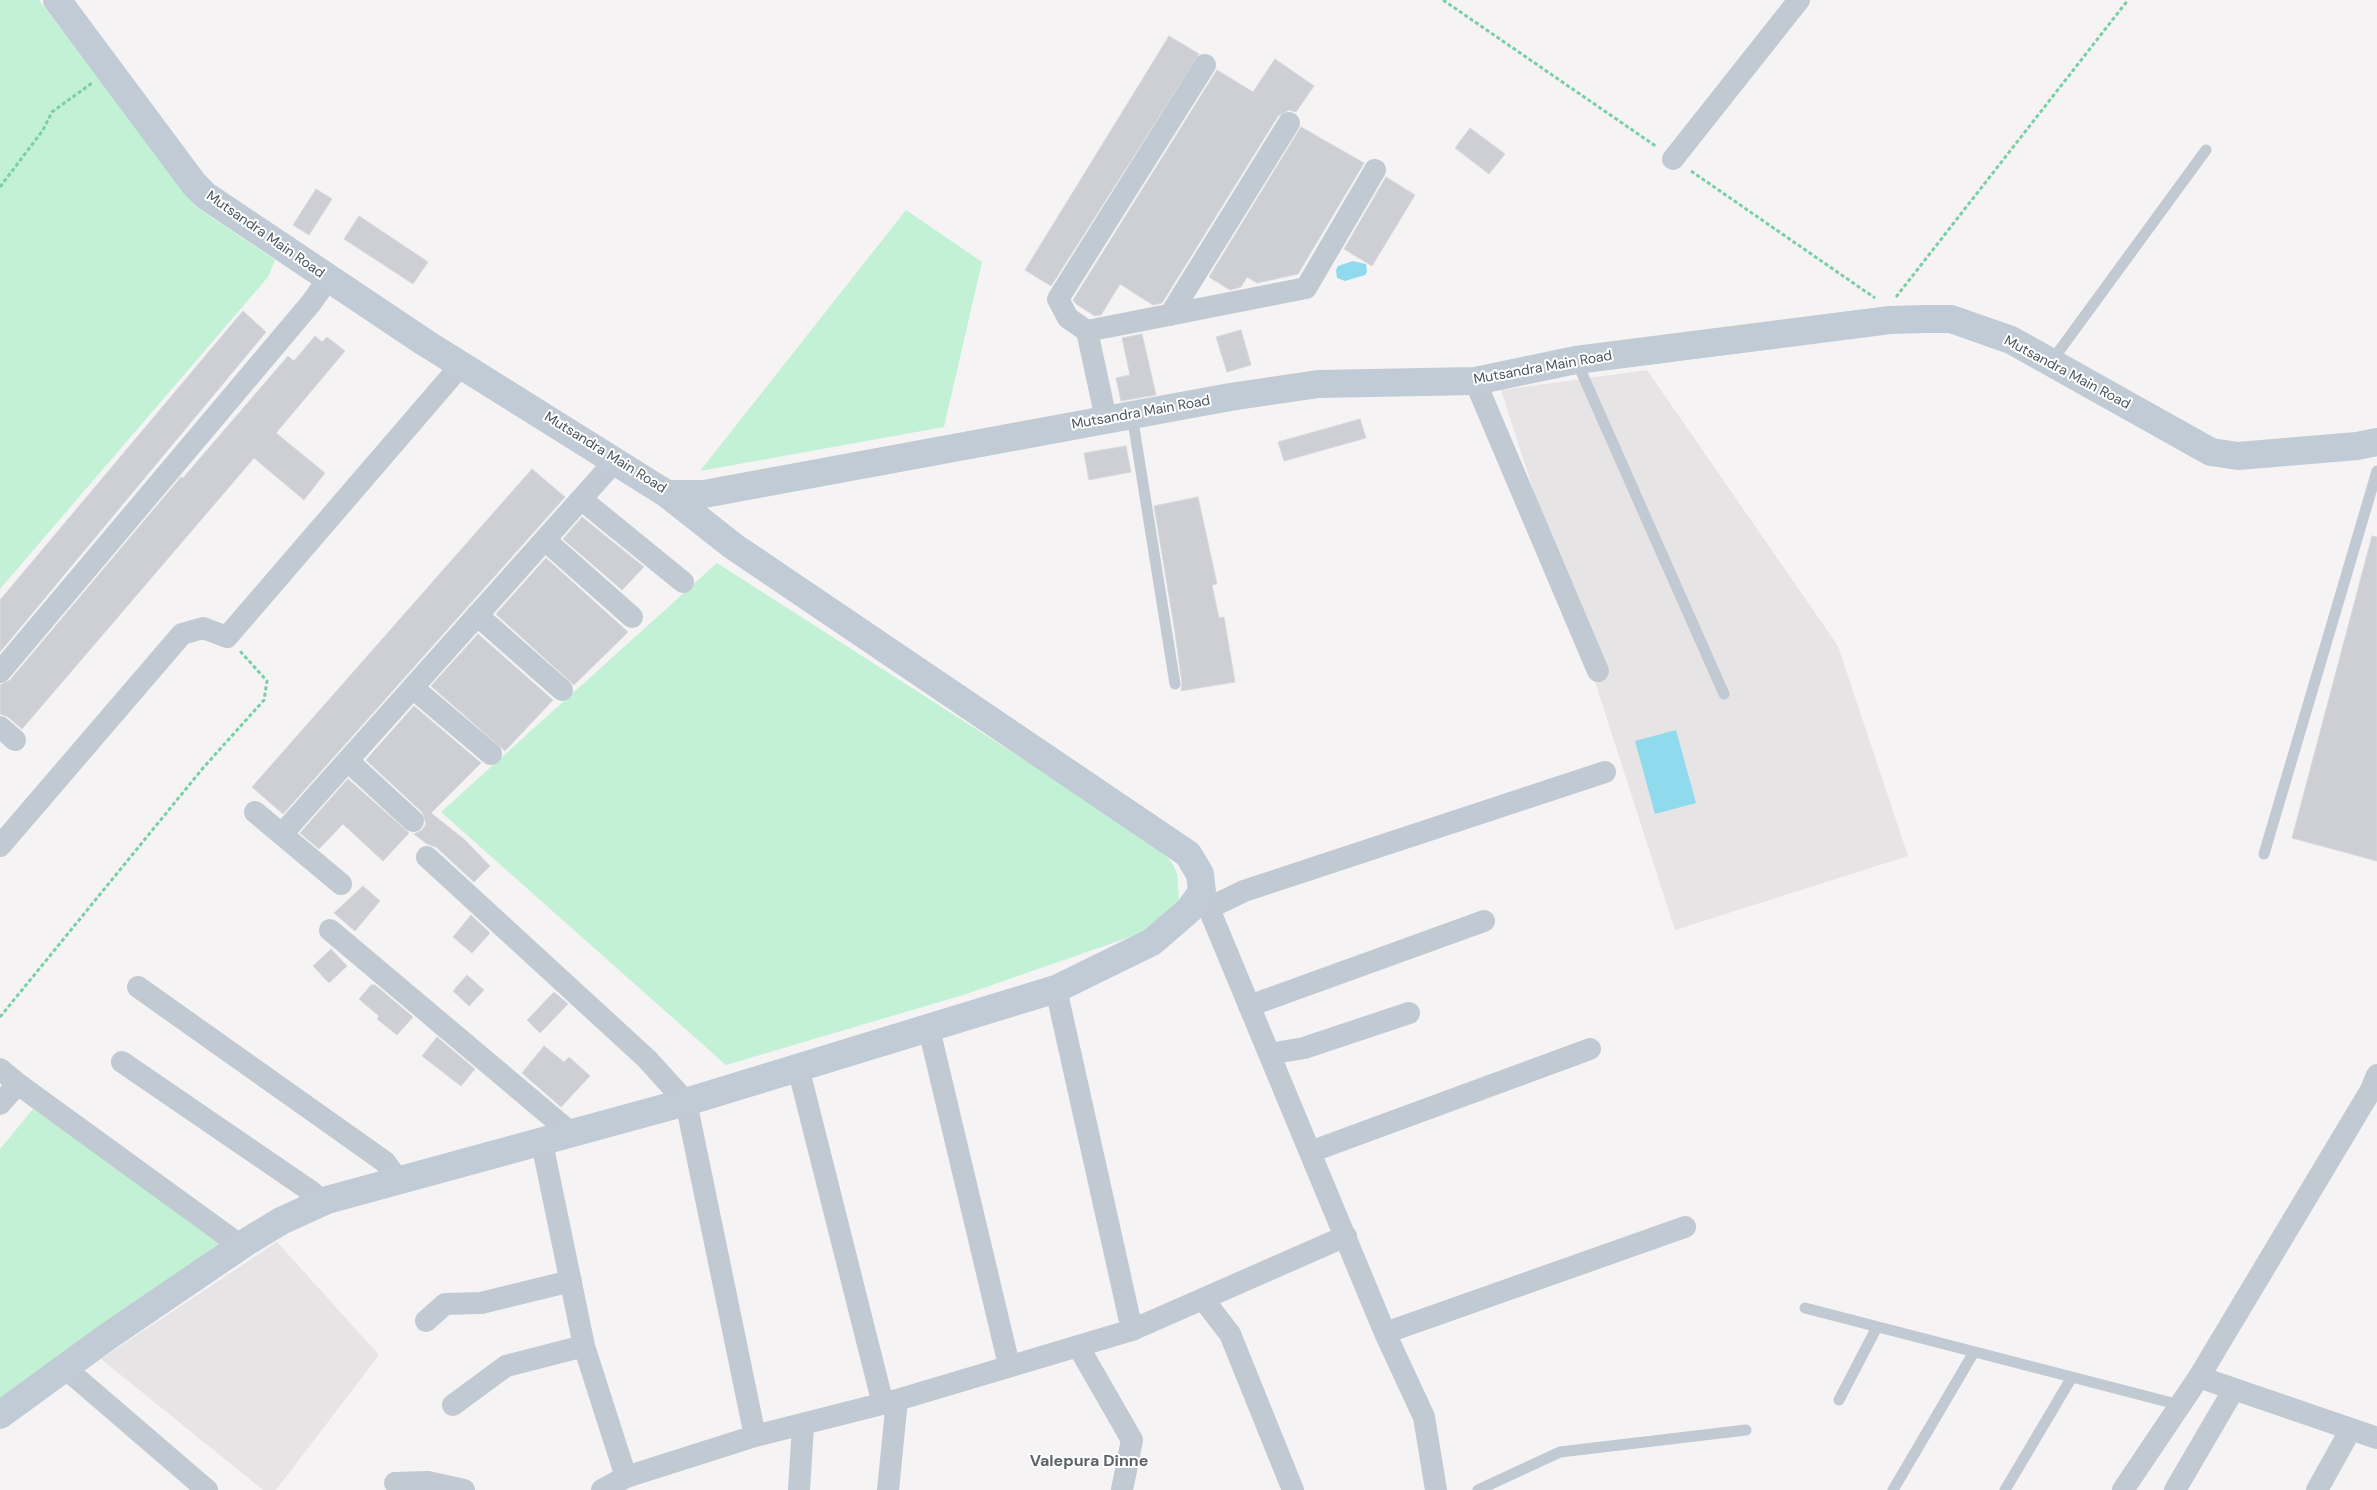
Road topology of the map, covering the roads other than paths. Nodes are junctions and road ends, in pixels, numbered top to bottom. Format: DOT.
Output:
graph roads {
  1 [pos="57,0"];
  2 [pos="1799,0"];
  3 [pos="1205,65"];
  4 [pos="1289,123"];
  5 [pos="2206,150"];
  6 [pos="1673,158"];
  7 [pos="1375,170"];
  8 [pos="328,279"];
  9 [pos="1170,315"];
  10 [pos="1087,331"];
  11 [pos="1576,360"];
  12 [pos="2051,362"];
  13 [pos="462,364"];
  14 [pos="1474,382"];
  15 [pos="1132,415"];
  16 [pos="1106,419"];
  17 [pos="2377,442"];
  18 [pos="615,461"];
  19 [pos="2377,471"];
  20 [pos="667,494"];
  21 [pos="582,499"];
  22 [pos="545,540"];
  23 [pos="683,582"];
  24 [pos="477,615"];
  25 [pos="632,617"];
  26 [pos="1598,671"];
  27 [pos="0,672"];
  28 [pos="1175,684"];
  29 [pos="413,688"];
  30 [pos="562,690"];
  31 [pos="1724,694"];
  32 [pos="491,754"];
  33 [pos="348,761"];
  34 [pos="1605,772"];
  35 [pos="255,812"];
  36 [pos="413,820"];
  37 [pos="282,834"];
  38 [pos="0,846"];
  39 [pos="2264,854"];
  40 [pos="427,857"];
  41 [pos="341,884"];
  42 [pos="1205,900"];
  43 [pos="1484,921"];
  44 [pos="330,930"];
  45 [pos="138,987"];
  46 [pos="1056,989"];
  47 [pos="1249,1006"];
  48 [pos="1409,1013"];
  49 [pos="929,1029"];
  50 [pos="1590,1049"];
  51 [pos="1269,1054"];
  52 [pos="122,1062"];
  53 [pos="798,1067"];
  54 [pos="0,1069"];
  55 [pos="2377,1076"];
  56 [pos="18,1084"];
  57 [pos="686,1102"];
  58 [pos="0,1104"];
  59 [pos="571,1133"];
  60 [pos="542,1143"];
  61 [pos="1310,1152"];
  62 [pos="399,1181"];
  63 [pos="321,1203"];
  64 [pos="1685,1228"];
  65 [pos="1346,1236"];
  66 [pos="241,1246"];
  67 [pos="571,1281"];
  68 [pos="1203,1299"];
  69 [pos="1805,1308"];
  70 [pos="426,1321"];
  71 [pos="1877,1327"];
  72 [pos="1132,1330"];
  73 [pos="1384,1333"];
  74 [pos="584,1346"];
  75 [pos="1078,1346"];
  76 [pos="1974,1352"];
  77 [pos="1009,1365"];
  78 [pos="64,1368"];
  79 [pos="2072,1377"];
  80 [pos="2199,1377"];
  81 [pos="2234,1388"];
  82 [pos="1839,1400"];
  83 [pos="890,1402"];
  84 [pos="2180,1405"];
  85 [pos="453,1406"];
  86 [pos="0,1415"];
  87 [pos="803,1426"];
  88 [pos="2352,1429"];
  89 [pos="1746,1430"];
  90 [pos="755,1436"];
  91 [pos="2377,1438"];
  92 [pos="626,1477"];
  93 [pos="395,1483"];
  94 [pos="207,1490"];
  95 [pos="464,1490"];
  96 [pos="602,1490"];
  97 [pos="800,1490"];
  98 [pos="888,1490"];
  99 [pos="1122,1490"];
  100 [pos="1293,1490"];
  101 [pos="1436,1490"];
  102 [pos="1478,1490"];
  103 [pos="1893,1490"];
  104 [pos="2005,1490"];
  105 [pos="2123,1490"];
  106 [pos="2175,1490"];
  107 [pos="2317,1490"];
  1 -- 8 [label="street, Mutsandra Main Road"];
  2 -- 6 [label="street"];
  3 -- 10 [label="street"];
  4 -- 9 [label="street"];
  5 -- 12 [label="lane"];
  7 -- 9 [label="street"];
  8 -- 13 [label="street, Mutsandra Main Road"];
  8 -- 27 [label="street"];
  9 -- 10 [label="street"];
  10 -- 16 [label="street"];
  11 -- 12 [label="street, Mutsandra Main Road"];
  11 -- 14 [label="street, Mutsandra Main Road"];
  11 -- 31 [label="lane"];
  12 -- 17 [label="street, Mutsandra Main Road"];
  13 -- 18 [label="street, Mutsandra Main Road"];
  13 -- 38 [label="street"];
  14 -- 15 [label="street, Mutsandra Main Road"];
  14 -- 26 [label="street"];
  15 -- 16 [label="street, Mutsandra Main Road"];
  15 -- 28 [label="lane"];
  16 -- 20 [label="street, Mutsandra Main Road"];
  18 -- 20 [label="street, Mutsandra Main Road"];
  18 -- 21 [label="street"];
  19 -- 39 [label="lane"];
  20 -- 42 [label="street"];
  21 -- 22 [label="street"];
  21 -- 23 [label="street"];
  22 -- 24 [label="street"];
  22 -- 25 [label="street"];
  24 -- 29 [label="street"];
  24 -- 30 [label="street"];
  29 -- 32 [label="street"];
  29 -- 33 [label="street"];
  33 -- 36 [label="street"];
  33 -- 37 [label="street"];
  34 -- 42 [label="street"];
  35 -- 37 [label="street"];
  37 -- 41 [label="street"];
  40 -- 57 [label="street"];
  42 -- 46 [label="street"];
  42 -- 47 [label="street"];
  43 -- 47 [label="street"];
  44 -- 59 [label="street"];
  45 -- 62 [label="street"];
  46 -- 49 [label="street"];
  46 -- 72 [label="street"];
  47 -- 51 [label="street"];
  48 -- 51 [label="street"];
  49 -- 53 [label="street"];
  49 -- 77 [label="street"];
  50 -- 61 [label="street"];
  51 -- 61 [label="street"];
  52 -- 63 [label="street"];
  53 -- 57 [label="street"];
  53 -- 83 [label="street"];
  54 -- 56 [label="street"];
  55 -- 80 [label="street"];
  56 -- 58 [label="street"];
  56 -- 66 [label="street"];
  57 -- 59 [label="street"];
  57 -- 90 [label="street"];
  59 -- 60 [label="street"];
  60 -- 62 [label="street"];
  60 -- 67 [label="street"];
  61 -- 65 [label="street"];
  62 -- 63 [label="street"];
  63 -- 66 [label="street"];
  64 -- 73 [label="street"];
  65 -- 68 [label="street"];
  65 -- 73 [label="street"];
  66 -- 78 [label="street"];
  67 -- 70 [label="street"];
  67 -- 74 [label="street"];
  68 -- 72 [label="street"];
  68 -- 100 [label="street"];
  69 -- 71 [label="lane"];
  71 -- 76 [label="lane"];
  71 -- 82 [label="lane"];
  72 -- 75 [label="street"];
  73 -- 101 [label="street"];
  74 -- 85 [label="street"];
  74 -- 92 [label="street"];
  75 -- 77 [label="street"];
  75 -- 99 [label="street"];
  76 -- 79 [label="lane"];
  76 -- 103 [label="lane"];
  77 -- 83 [label="street"];
  78 -- 86 [label="street"];
  78 -- 94 [label="street"];
  79 -- 84 [label="lane"];
  79 -- 104 [label="lane"];
  80 -- 81 [label="street"];
  80 -- 84 [label="street"];
  81 -- 88 [label="street"];
  81 -- 106 [label="street"];
  83 -- 87 [label="street"];
  83 -- 98 [label="street"];
  84 -- 105 [label="street"];
  87 -- 90 [label="street"];
  87 -- 97 [label="street"];
  88 -- 91 [label="street"];
  88 -- 107 [label="street"];
  89 -- 102 [label="lane"];
  90 -- 92 [label="street"];
  92 -- 96 [label="street"];
  93 -- 95 [label="street"];
}
